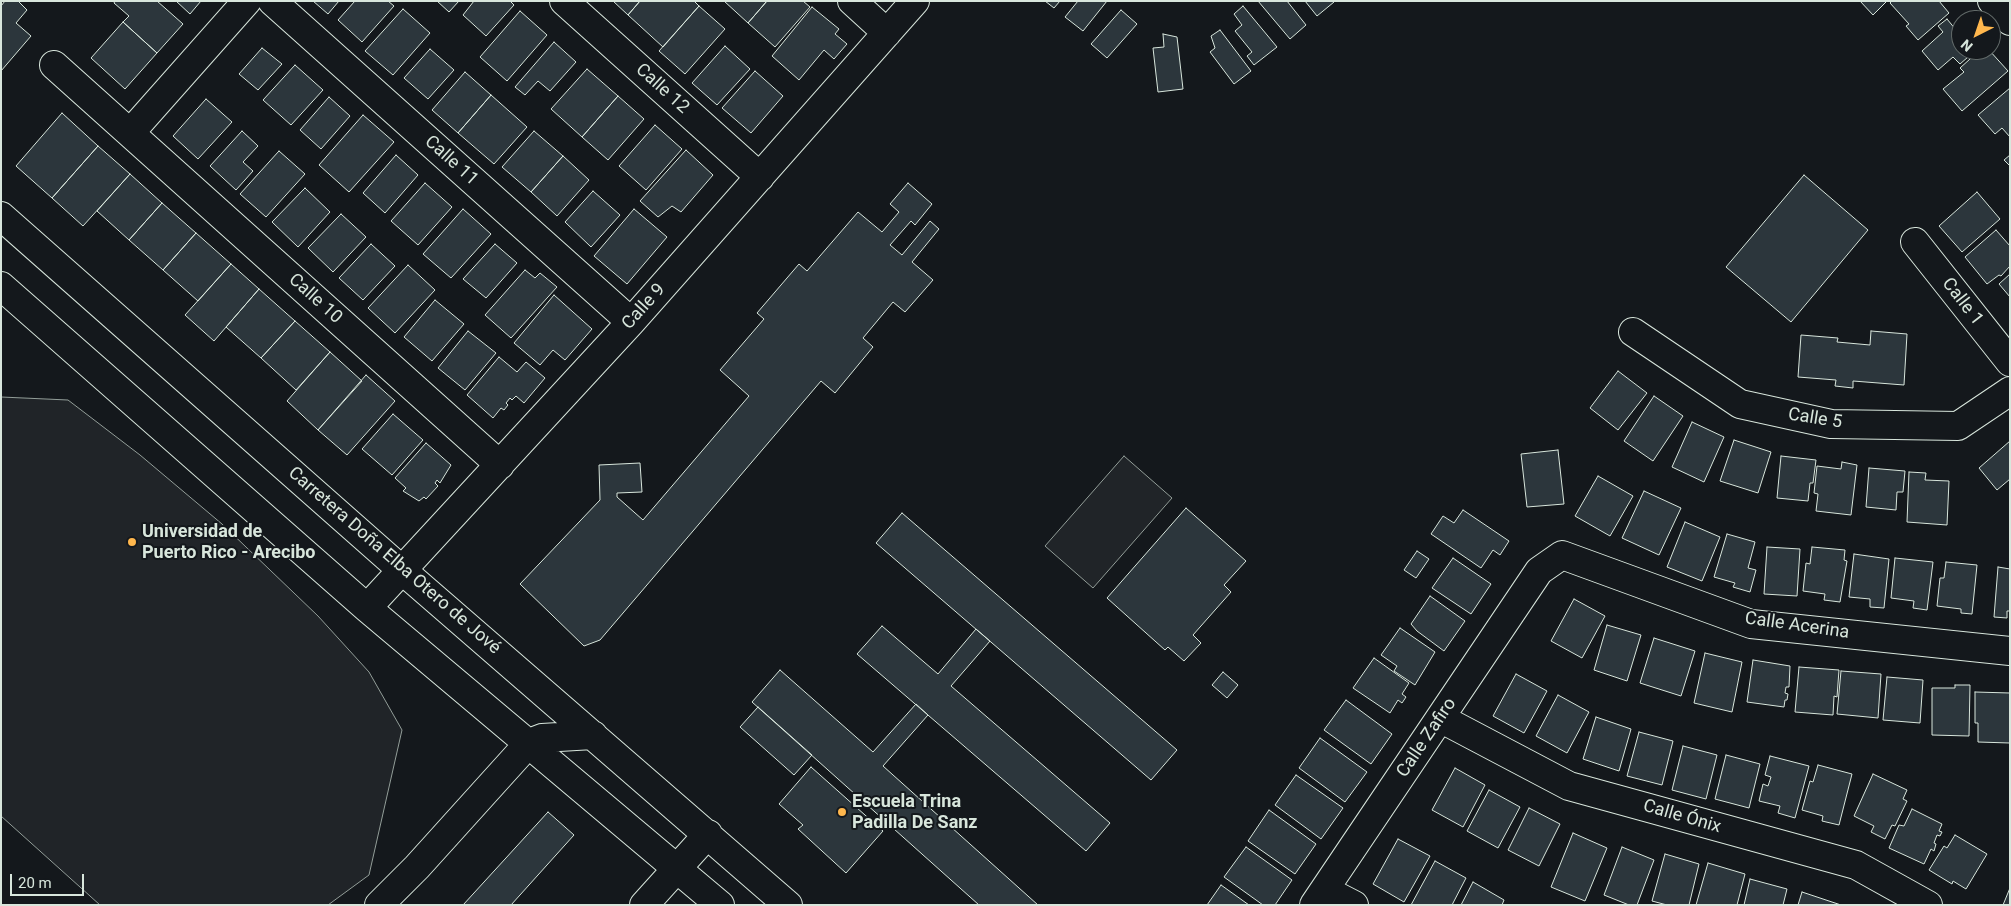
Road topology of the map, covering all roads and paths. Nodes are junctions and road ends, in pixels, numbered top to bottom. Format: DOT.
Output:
graph roads {
  1 [pos="247,1"];
  2 [pos="272,1"];
  3 [pos="564,1"];
  4 [pos="852,1"];
  5 [pos="916,1"];
  6 [pos="1992,1"];
  7 [pos="2010,20"];
  8 [pos="888,33"];
  9 [pos="54,65"];
  10 [pos="130,133"];
  11 [pos="760,177"];
  12 [pos="1,216"];
  13 [pos="1915,242"];
  14 [pos="1,286"];
  15 [pos="631,322"];
  16 [pos="1633,332"];
  17 [pos="2010,362"];
  18 [pos="2010,391"];
  19 [pos="500,465"];
  20 [pos="403,571"];
  21 [pos="1539,571"];
  22 [pos="367,608"];
  23 [pos="2010,651"];
  24 [pos="1440,718"];
  25 [pos="593,735"];
  26 [pos="529,743"];
  27 [pos="708,834"];
  28 [pos="678,868"];
  29 [pos="1320,897"];
  30 [pos="379,905"];
  31 [pos="644,905"];
  32 [pos="720,905"];
  33 [pos="788,905"];
  34 [pos="1354,905"];
  35 [pos="1928,905"];
  1 -- 10 [label="street"];
  2 -- 15 [label="street, Calle 11"];
  3 -- 11 [label="street, Calle 12"];
  4 -- 8 [label="street"];
  5 -- 8 [label="street, Calle 9"];
  6 -- 7 [label="street"];
  8 -- 11 [label="street, Calle 9"];
  9 -- 10 [label="street, Calle 10"];
  10 -- 19 [label="street, Calle 10"];
  11 -- 15 [label="street, Calle 9"];
  12 -- 20 [label="street, Carretera Doña Elba Otero de Jové"];
  13 -- 17 [label="street, Calle 1"];
  14 -- 22 [label="street"];
  15 -- 19 [label="street, Calle 9"];
  16 -- 18 [label="street, Calle 5"];
  19 -- 20 [label="street, Calle 9"];
  20 -- 22 [label="street, Calle 9"];
  20 -- 25 [label="street, Carretera Doña Elba Otero de Jové"];
  21 -- 23 [label="street, Calle Acerina"];
  21 -- 24 [label="street, Calle Zafiro"];
  22 -- 26 [label="street"];
  24 -- 29 [label="street, Calle Zafiro"];
  24 -- 35 [label="street, Calle Ónix"];
  25 -- 26 [label="street"];
  25 -- 27 [label="street, Carretera Doña Elba Otero de Jové"];
  26 -- 28 [label="street"];
  26 -- 30 [label="street"];
  27 -- 28 [label="street"];
  27 -- 33 [label="street, Carretera Doña Elba Otero de Jové"];
  28 -- 31 [label="street"];
  28 -- 32 [label="street"];
  29 -- 34 [label="street"];
}
